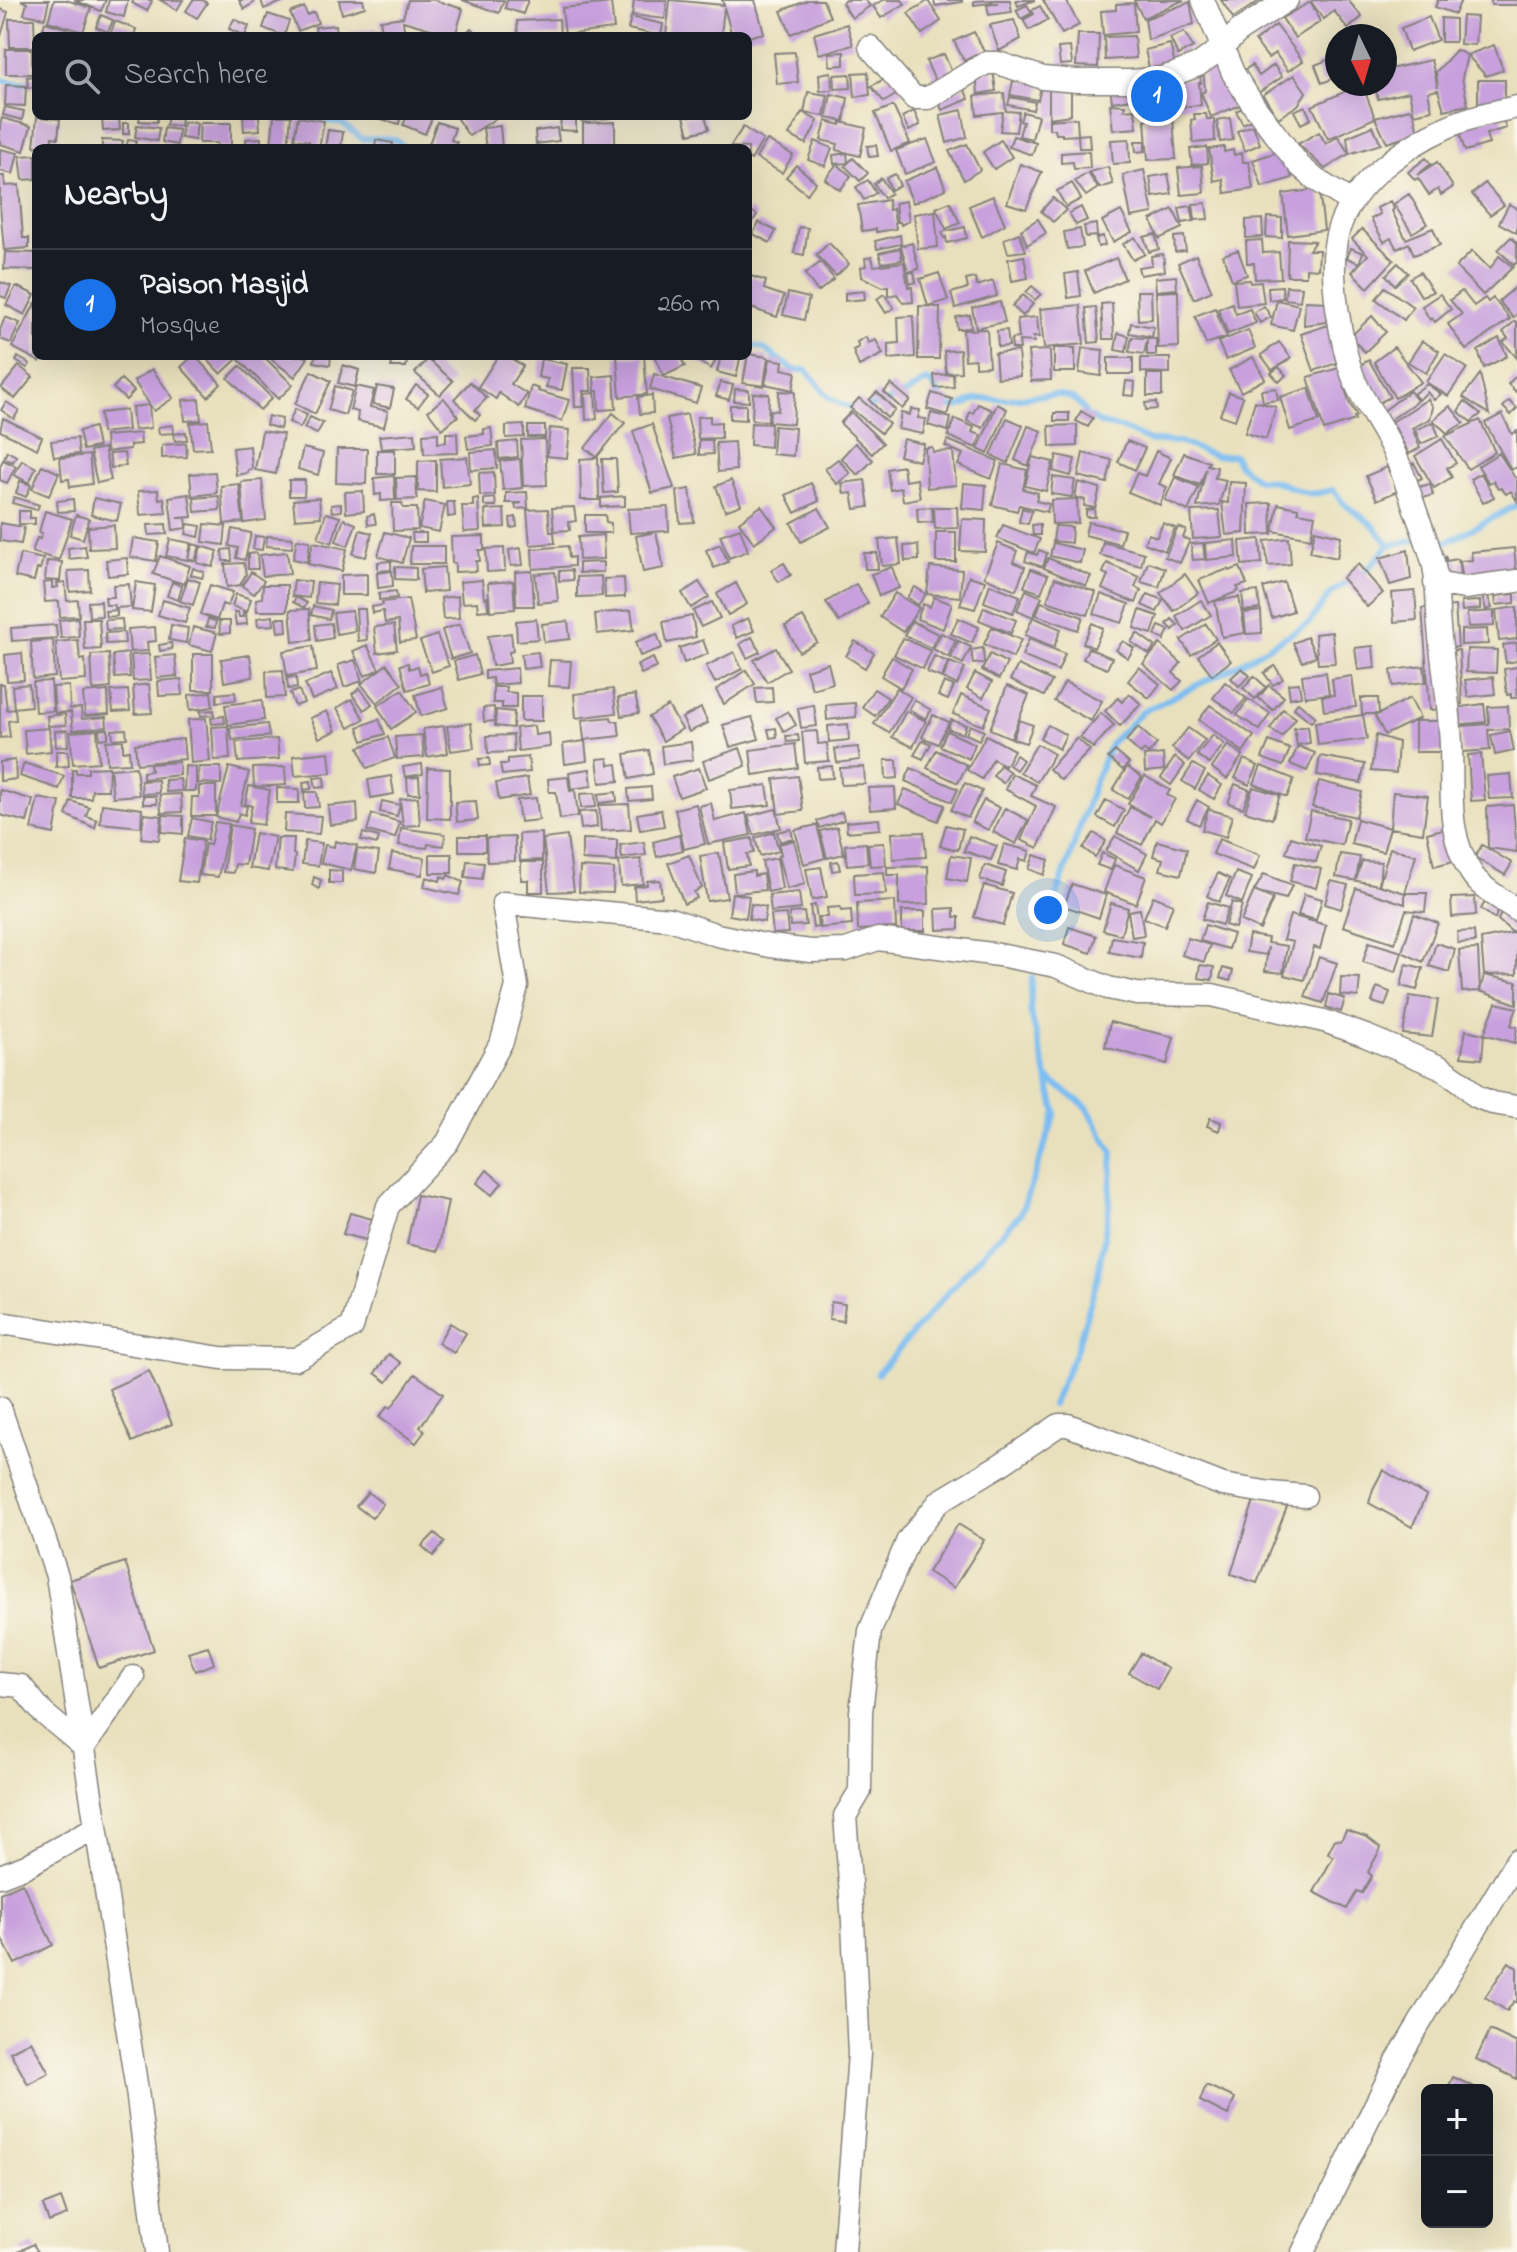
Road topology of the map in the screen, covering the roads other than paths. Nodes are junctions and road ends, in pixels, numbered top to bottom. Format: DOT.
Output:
graph roads {
  1 [pos="1203,0"];
  2 [pos="1287,0"];
  3 [pos="870,47"];
  4 [pos="1222,48"];
  5 [pos="1517,107"];
  6 [pos="1351,202"];
  7 [pos="1433,567"];
  8 [pos="1517,581"];
  9 [pos="1517,910"];
  10 [pos="1517,1107"];
  11 [pos="0,1325"];
  12 [pos="0,1408"];
  13 [pos="1305,1496"];
  14 [pos="133,1677"];
  15 [pos="0,1684"];
  16 [pos="84,1747"];
  17 [pos="96,1827"];
  18 [pos="1517,1860"];
  19 [pos="0,1876"];
  20 [pos="157,2252"];
  21 [pos="844,2252"];
  22 [pos="1303,2252"];
  1 -- 4 [label="street"];
  2 -- 4 [label="street"];
  3 -- 4 [label="street"];
  4 -- 6 [label="street"];
  5 -- 6 [label="street"];
  6 -- 7 [label="street"];
  7 -- 8 [label="street"];
  7 -- 9 [label="street"];
  10 -- 11 [label="street"];
  12 -- 16 [label="street"];
  13 -- 21 [label="street"];
  14 -- 16 [label="street"];
  15 -- 16 [label="street"];
  16 -- 17 [label="street"];
  17 -- 19 [label="street"];
  17 -- 20 [label="street"];
  18 -- 22 [label="street"];
}
